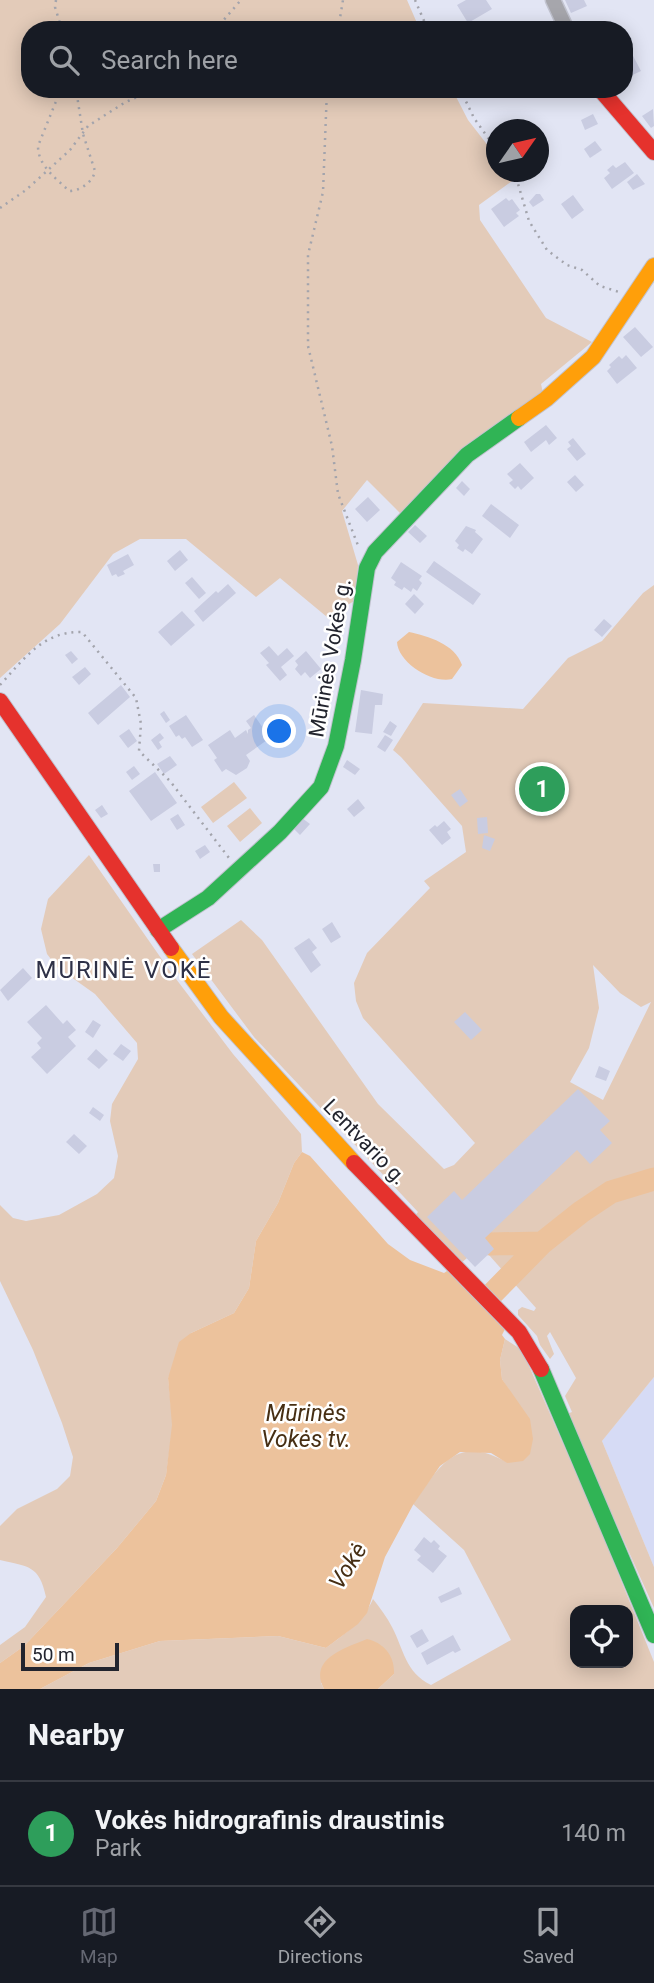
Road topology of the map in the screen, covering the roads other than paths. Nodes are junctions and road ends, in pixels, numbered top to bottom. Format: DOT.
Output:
graph roads {
  1 [pos="553,0"];
  2 [pos="563,21"];
  3 [pos="608,98"];
  4 [pos="654,152"];
  5 [pos="654,266"];
  6 [pos="0,701"];
  7 [pos="158,930"];
  8 [pos="654,1635"];
  1 -- 2 [label="street"];
  3 -- 4 [label="main road"];
  5 -- 7 [label="main road, Mūrinės Vokės g."];
  6 -- 7 [label="main road, Lentvario g."];
  7 -- 8 [label="main road, Lentvario g."];
}
